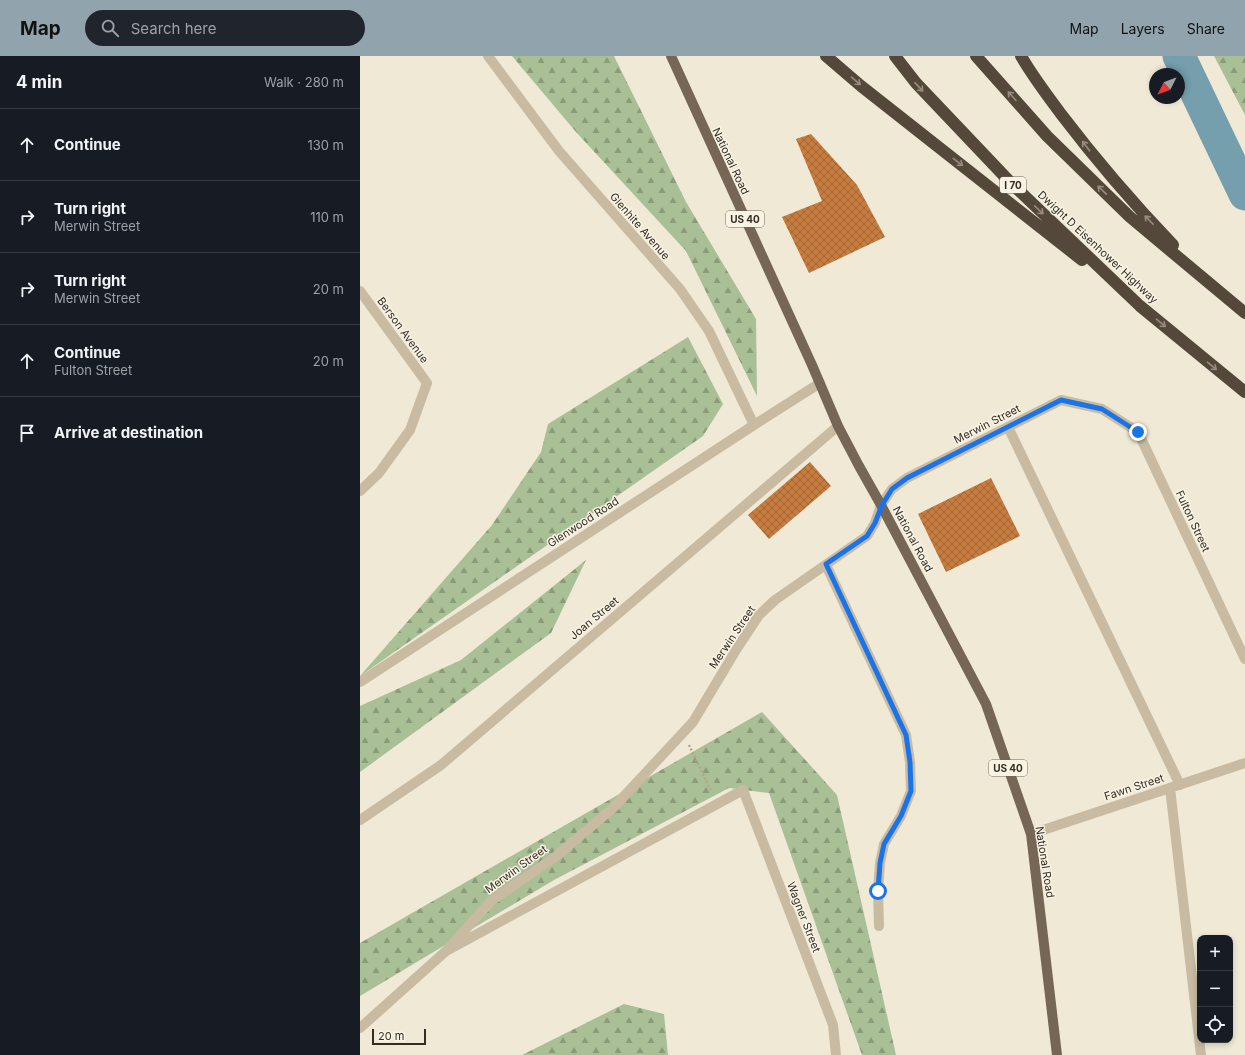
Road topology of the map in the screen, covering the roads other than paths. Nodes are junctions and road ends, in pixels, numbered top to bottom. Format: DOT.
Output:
graph roads {
  1 [pos="488,56"];
  2 [pos="671,56"];
  3 [pos="826,56"];
  4 [pos="895,56"];
  5 [pos="976,56"];
  6 [pos="1021,56"];
  7 [pos="1134,212"];
  8 [pos="360,291"];
  9 [pos="1140,306"];
  10 [pos="1245,313"];
  11 [pos="820,383"];
  12 [pos="1245,392"];
  13 [pos="1102,409"];
  14 [pos="754,425"];
  15 [pos="838,426"];
  16 [pos="1008,427"];
  17 [pos="360,491"];
  18 [pos="882,505"];
  19 [pos="826,564"];
  20 [pos="1245,659"];
  21 [pos="360,682"];
  22 [pos="1245,763"];
  23 [pos="1175,786"];
  24 [pos="743,790"];
  25 [pos="360,820"];
  26 [pos="1031,834"];
  27 [pos="879,926"];
  28 [pos="446,951"];
  29 [pos="360,1028"];
  30 [pos="836,1055"];
  31 [pos="1057,1055"];
  32 [pos="1201,1055"];
  1 -- 14 [label="street, Glenhite Avenue"];
  2 -- 11 [label="main road, National Road / US 40"];
  3 -- 9 [label="highway, one-way"];
  4 -- 9 [label="highway, Dwight D Eisenhower Highway / I 70, one-way"];
  7 -- 5 [label="highway, one-way"];
  7 -- 6 [label="highway, one-way"];
  10 -- 7 [label="highway, one-way"];
  8 -- 17 [label="street, Berson Avenue"];
  9 -- 12 [label="highway, Dwight D Eisenhower Highway / I 70, one-way"];
  11 -- 14 [label="street, Glenwood Road"];
  11 -- 15 [label="main road, National Road / US 40"];
  13 -- 16 [label="street, Merwin Street"];
  13 -- 20 [label="street, Fulton Street"];
  14 -- 21 [label="street, Glenwood Road"];
  15 -- 18 [label="main road, National Road / US 40"];
  15 -- 25 [label="street, Joan Street"];
  16 -- 18 [label="street, Merwin Street"];
  16 -- 23 [label="street"];
  18 -- 19 [label="street, Merwin Street"];
  18 -- 26 [label="main road, National Road / US 40"];
  19 -- 27 [label="street"];
  19 -- 28 [label="street, Merwin Street"];
  22 -- 23 [label="street, Fawn Street"];
  23 -- 26 [label="street, Fawn Street"];
  23 -- 32 [label="street"];
  24 -- 28 [label="street, Merwin Street"];
  24 -- 30 [label="street, Wagner Street"];
  26 -- 31 [label="main road, National Road / US 40"];
  28 -- 29 [label="street, Merwin Street"];
}
